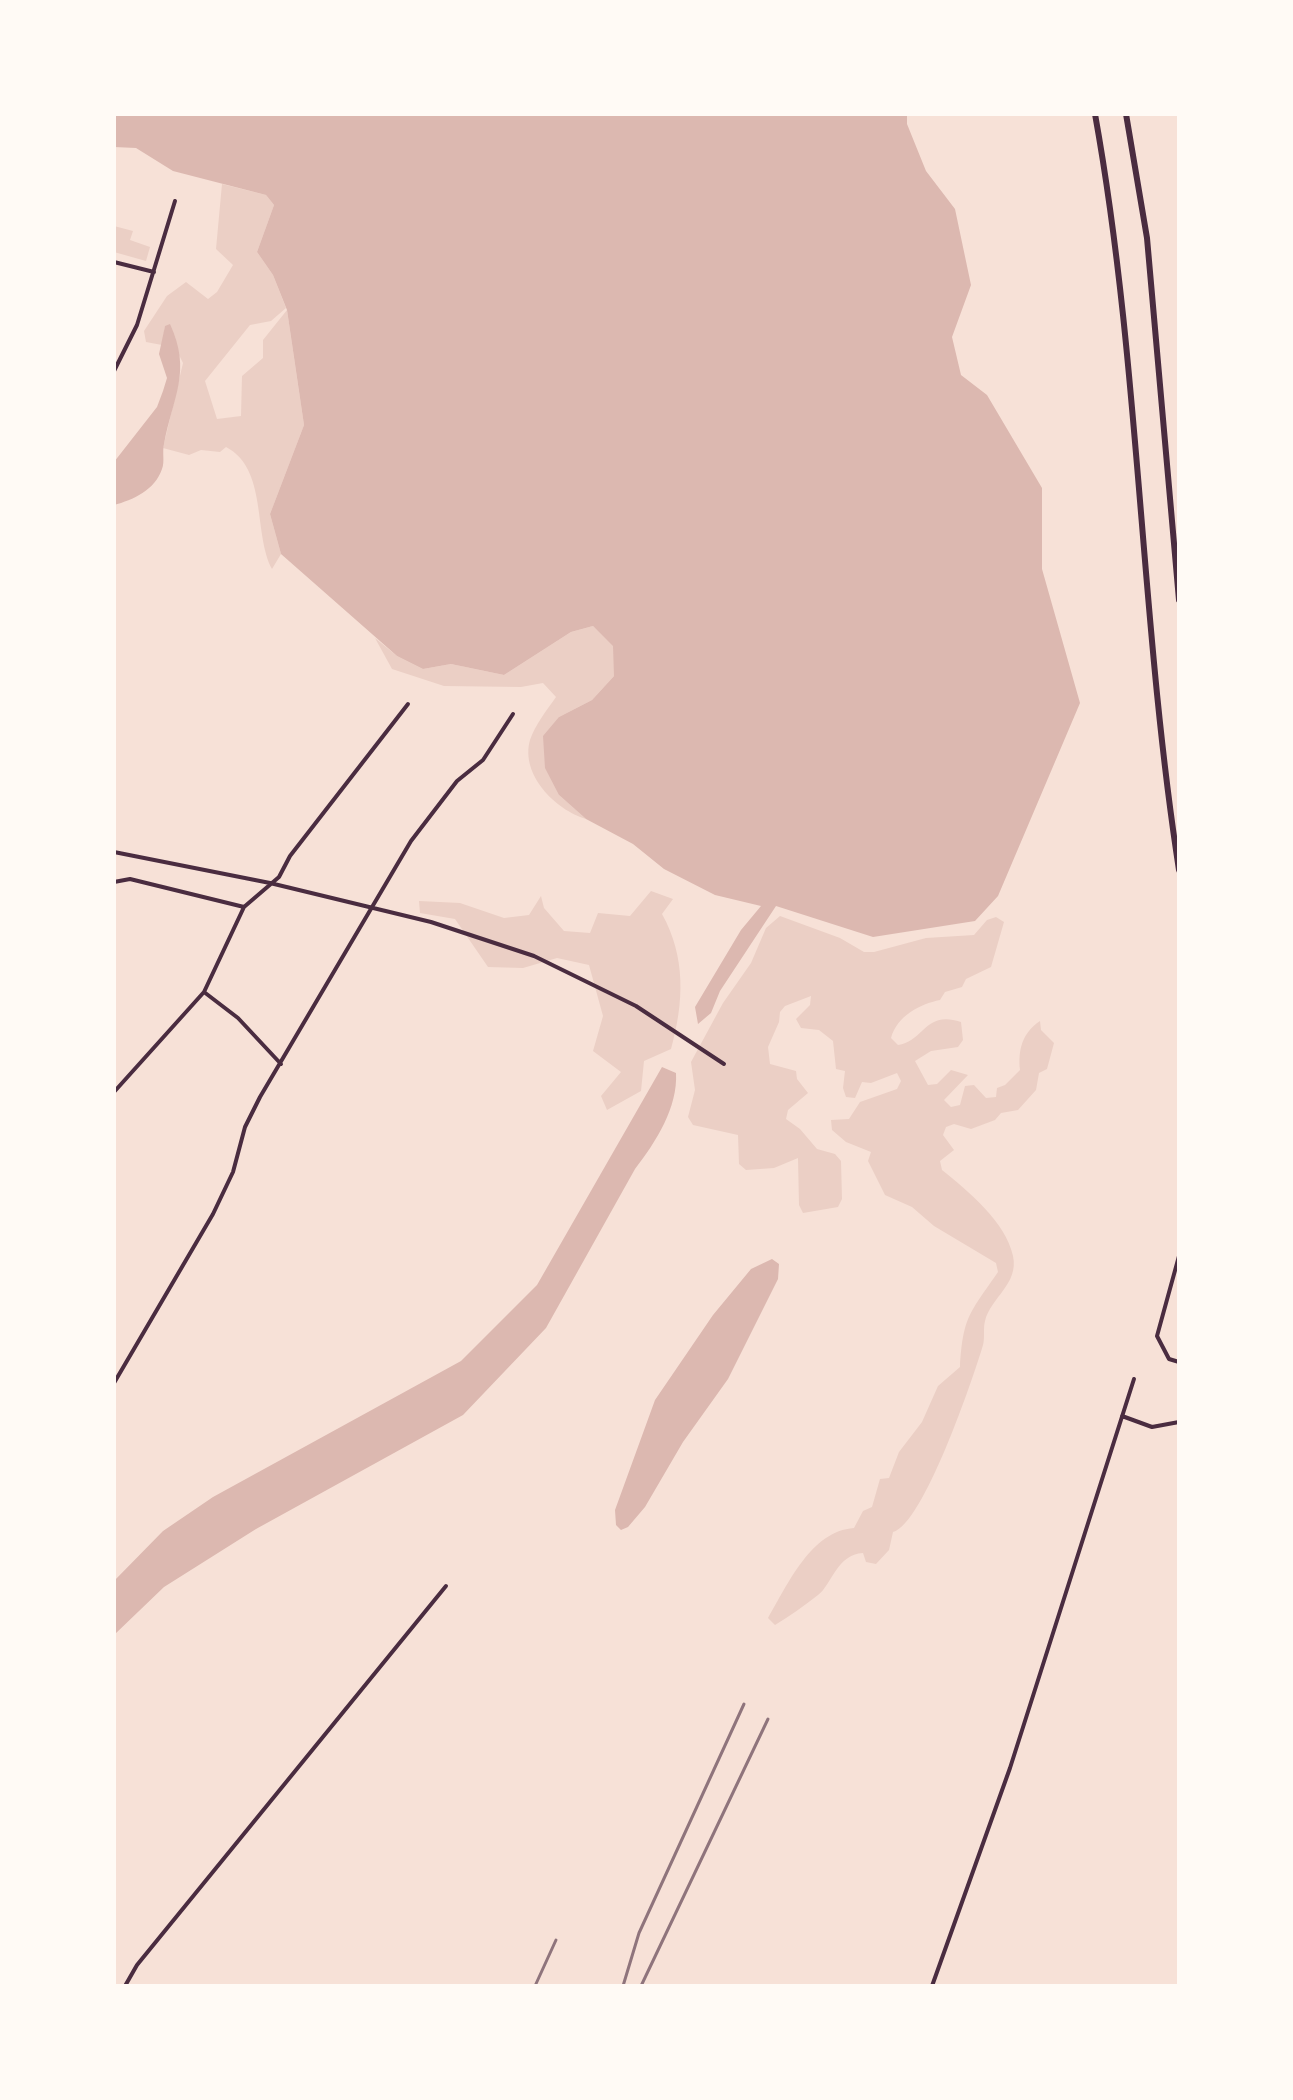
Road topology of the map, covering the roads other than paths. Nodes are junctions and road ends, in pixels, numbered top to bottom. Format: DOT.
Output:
graph roads {
  1 [pos="1095,114"];
  2 [pos="1126,114"];
  3 [pos="175,201"];
  4 [pos="114,262"];
  5 [pos="154,272"];
  6 [pos="114,371"];
  7 [pos="1179,600"];
  8 [pos="408,704"];
  9 [pos="513,714"];
  10 [pos="114,852"];
  11 [pos="1179,870"];
  12 [pos="114,882"];
  13 [pos="270,883"];
  14 [pos="244,907"];
  15 [pos="372,907"];
  16 [pos="204,992"];
  17 [pos="281,1064"];
  18 [pos="724,1064"];
  19 [pos="114,1092"];
  20 [pos="1179,1256"];
  21 [pos="1179,1362"];
  22 [pos="1134,1379"];
  23 [pos="114,1383"];
  24 [pos="1122,1416"];
  25 [pos="1179,1422"];
  26 [pos="446,1586"];
  27 [pos="125,1986"];
  28 [pos="932,1986"];
  1 -- 11 [label="main road"];
  2 -- 7 [label="main road"];
  3 -- 5 [label="street"];
  4 -- 5 [label="street"];
  5 -- 6 [label="street"];
  8 -- 13 [label="street"];
  9 -- 15 [label="street"];
  10 -- 13 [label="street"];
  12 -- 14 [label="street"];
  13 -- 14 [label="street"];
  13 -- 15 [label="street"];
  14 -- 16 [label="street"];
  15 -- 17 [label="street"];
  15 -- 18 [label="street"];
  16 -- 17 [label="street"];
  16 -- 19 [label="street"];
  17 -- 23 [label="street"];
  20 -- 21 [label="street"];
  22 -- 24 [label="street"];
  24 -- 25 [label="street"];
  24 -- 28 [label="street"];
  26 -- 27 [label="street"];
}
